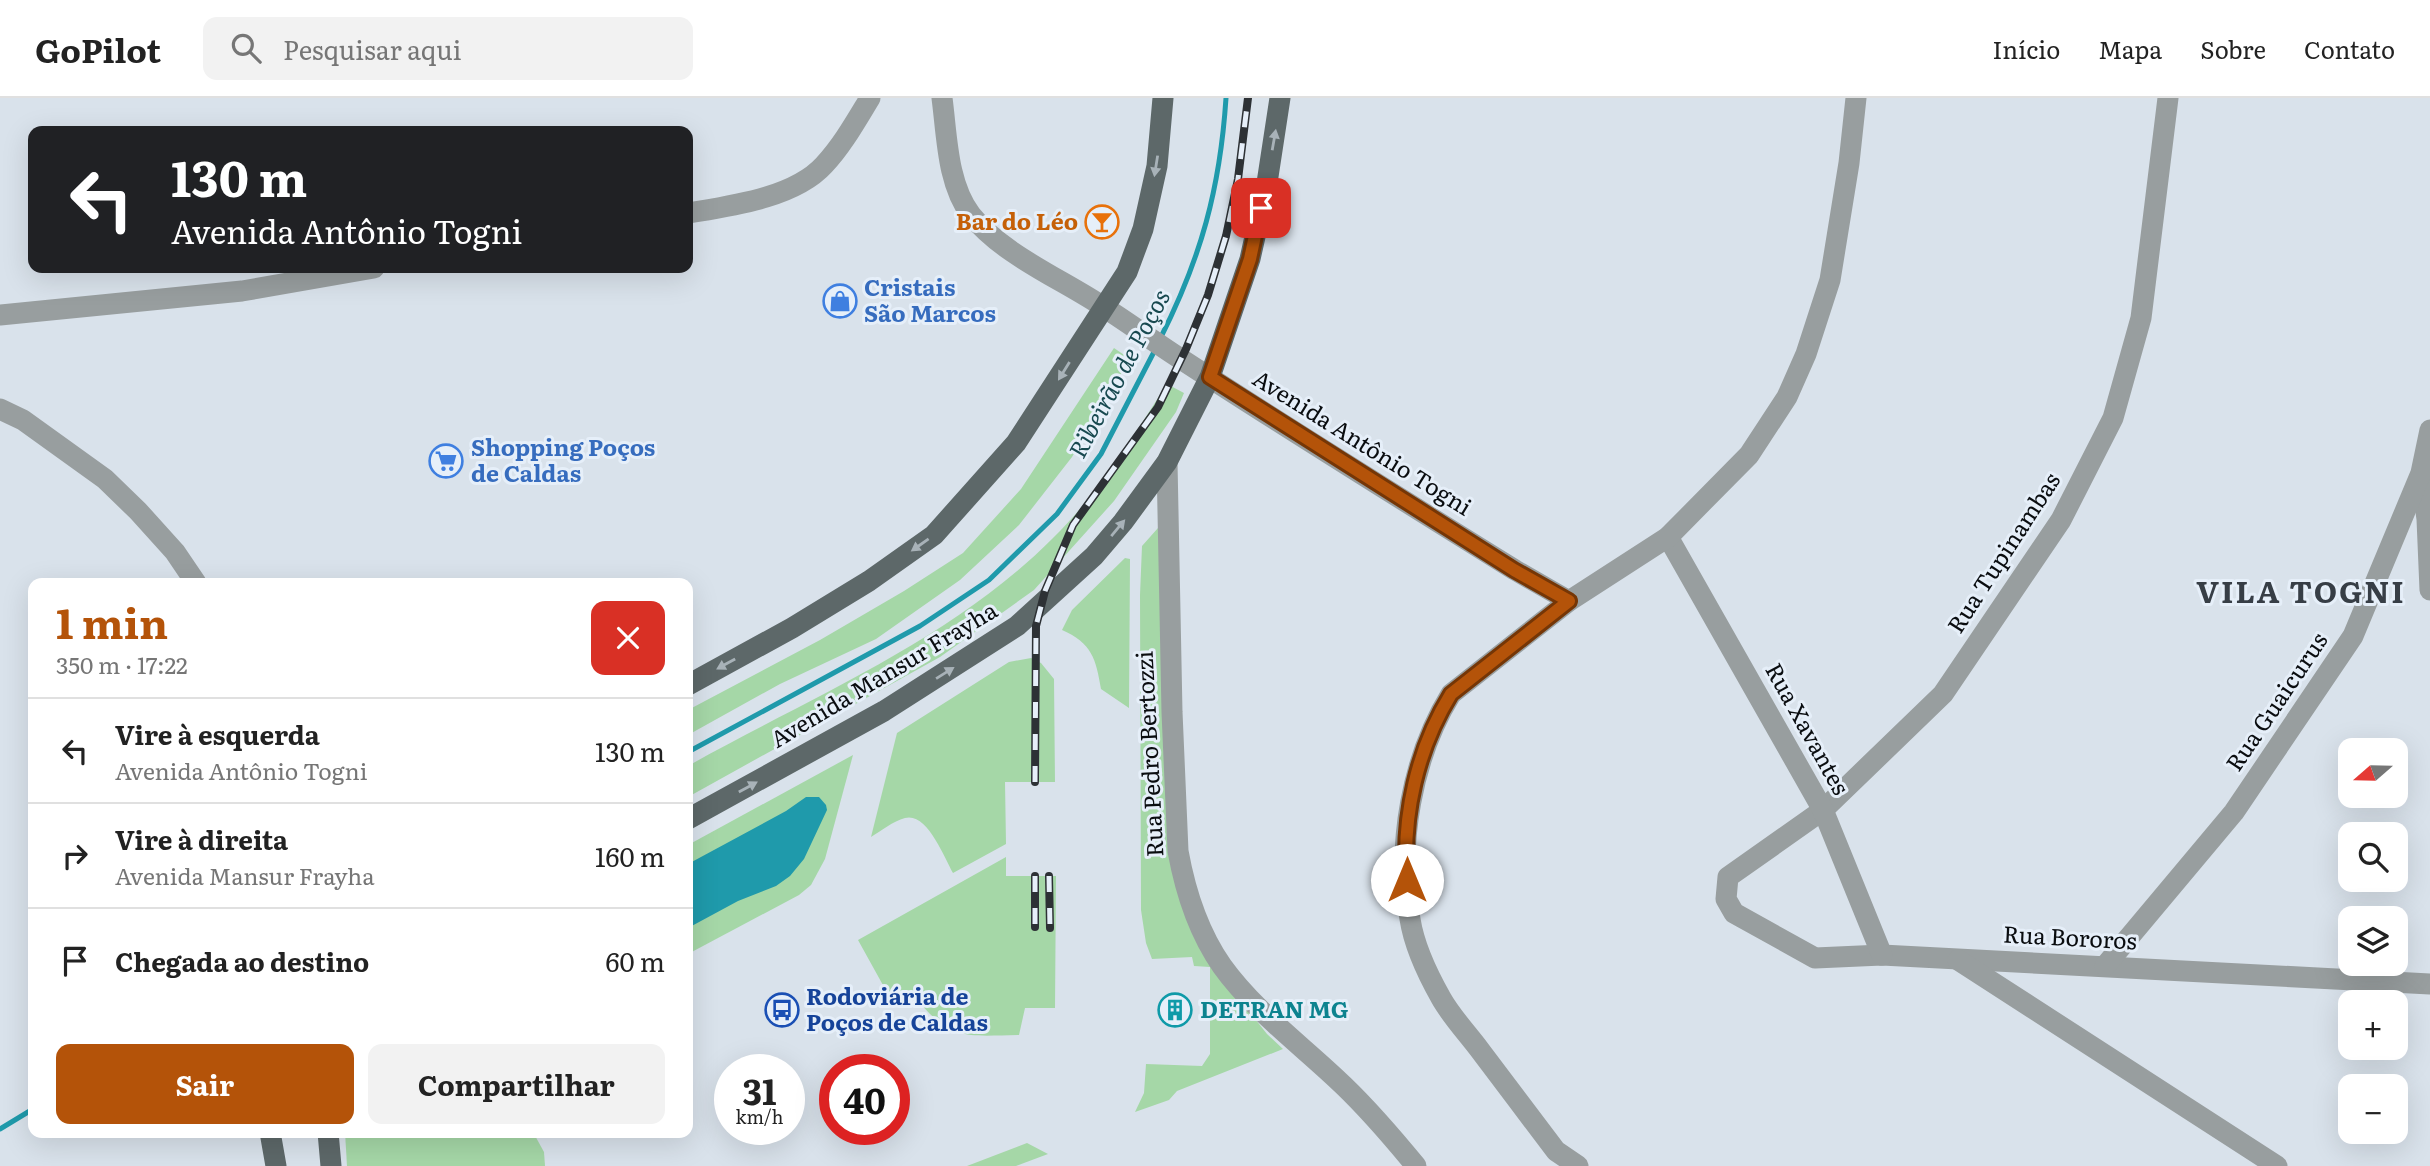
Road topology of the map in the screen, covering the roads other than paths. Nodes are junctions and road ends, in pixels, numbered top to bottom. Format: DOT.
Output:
graph roads {
  1 [pos="870,98"];
  2 [pos="942,98"];
  3 [pos="1163,98"];
  4 [pos="1280,98"];
  5 [pos="1856,98"];
  6 [pos="2168,98"];
  7 [pos="693,212"];
  8 [pos="345,273"];
  9 [pos="1104,306"];
  10 [pos="0,315"];
  11 [pos="1210,377"];
  12 [pos="0,409"];
  13 [pos="2430,430"];
  14 [pos="1167,463"];
  15 [pos="2421,473"];
  16 [pos="1668,537"];
  17 [pos="1514,570"];
  18 [pos="193,578"];
  19 [pos="2430,590"];
  20 [pos="1569,601"];
  21 [pos="1550,615"];
  22 [pos="693,682"];
  23 [pos="1823,810"];
  24 [pos="693,817"];
  25 [pos="1726,899"];
  26 [pos="1882,955"];
  27 [pos="1956,958"];
  28 [pos="2105,967"];
  29 [pos="2430,984"];
  30 [pos="271,1138"];
  31 [pos="329,1138"];
  32 [pos="1557,1159"];
  33 [pos="276,1166"];
  34 [pos="331,1166"];
  35 [pos="1416,1166"];
  36 [pos="1578,1166"];
  37 [pos="2277,1166"];
  1 -- 7 [label="street"];
  2 -- 9 [label="street, Avenida Antônio Togni"];
  3 -- 9 [label="main road, one-way"];
  11 -- 4 [label="main road, Avenida Mansur Frayha, one-way"];
  5 -- 16 [label="street"];
  6 -- 23 [label="street, Rua Tupinambas"];
  8 -- 10 [label="street"];
  9 -- 11 [label="street, Avenida Antônio Togni"];
  9 -- 22 [label="main road, one-way"];
  11 -- 14 [label="main road, Avenida Mansur Frayha"];
  11 -- 17 [label="street, Avenida Antônio Togni"];
  12 -- 18 [label="street"];
  13 -- 15 [label="street, Rua Guaicurus"];
  24 -- 14 [label="main road, Avenida Mansur Frayha, one-way"];
  14 -- 35 [label="street, Rua Pedro Bertozzi"];
  15 -- 19 [label="street"];
  15 -- 28 [label="street, Rua Guaicurus"];
  16 -- 20 [label="street"];
  16 -- 23 [label="street, Rua Xavantes"];
  17 -- 20 [label="street, Avenida Antônio Togni"];
  17 -- 21 [label="street, Avenida Antônio Togni"];
  20 -- 21 [label="street"];
  21 -- 32 [label="street"];
  23 -- 25 [label="street, Rua Tupinambas"];
  23 -- 26 [label="street, Rua Xavantes"];
  25 -- 26 [label="street, Rua Bororos"];
  26 -- 27 [label="street, Rua Bororos"];
  27 -- 28 [label="street, Rua Bororos"];
  27 -- 37 [label="street"];
  28 -- 29 [label="street, Rua Bororos"];
  30 -- 33 [label="main road"];
  31 -- 34 [label="main road"];
  32 -- 36 [label="street"];
}
